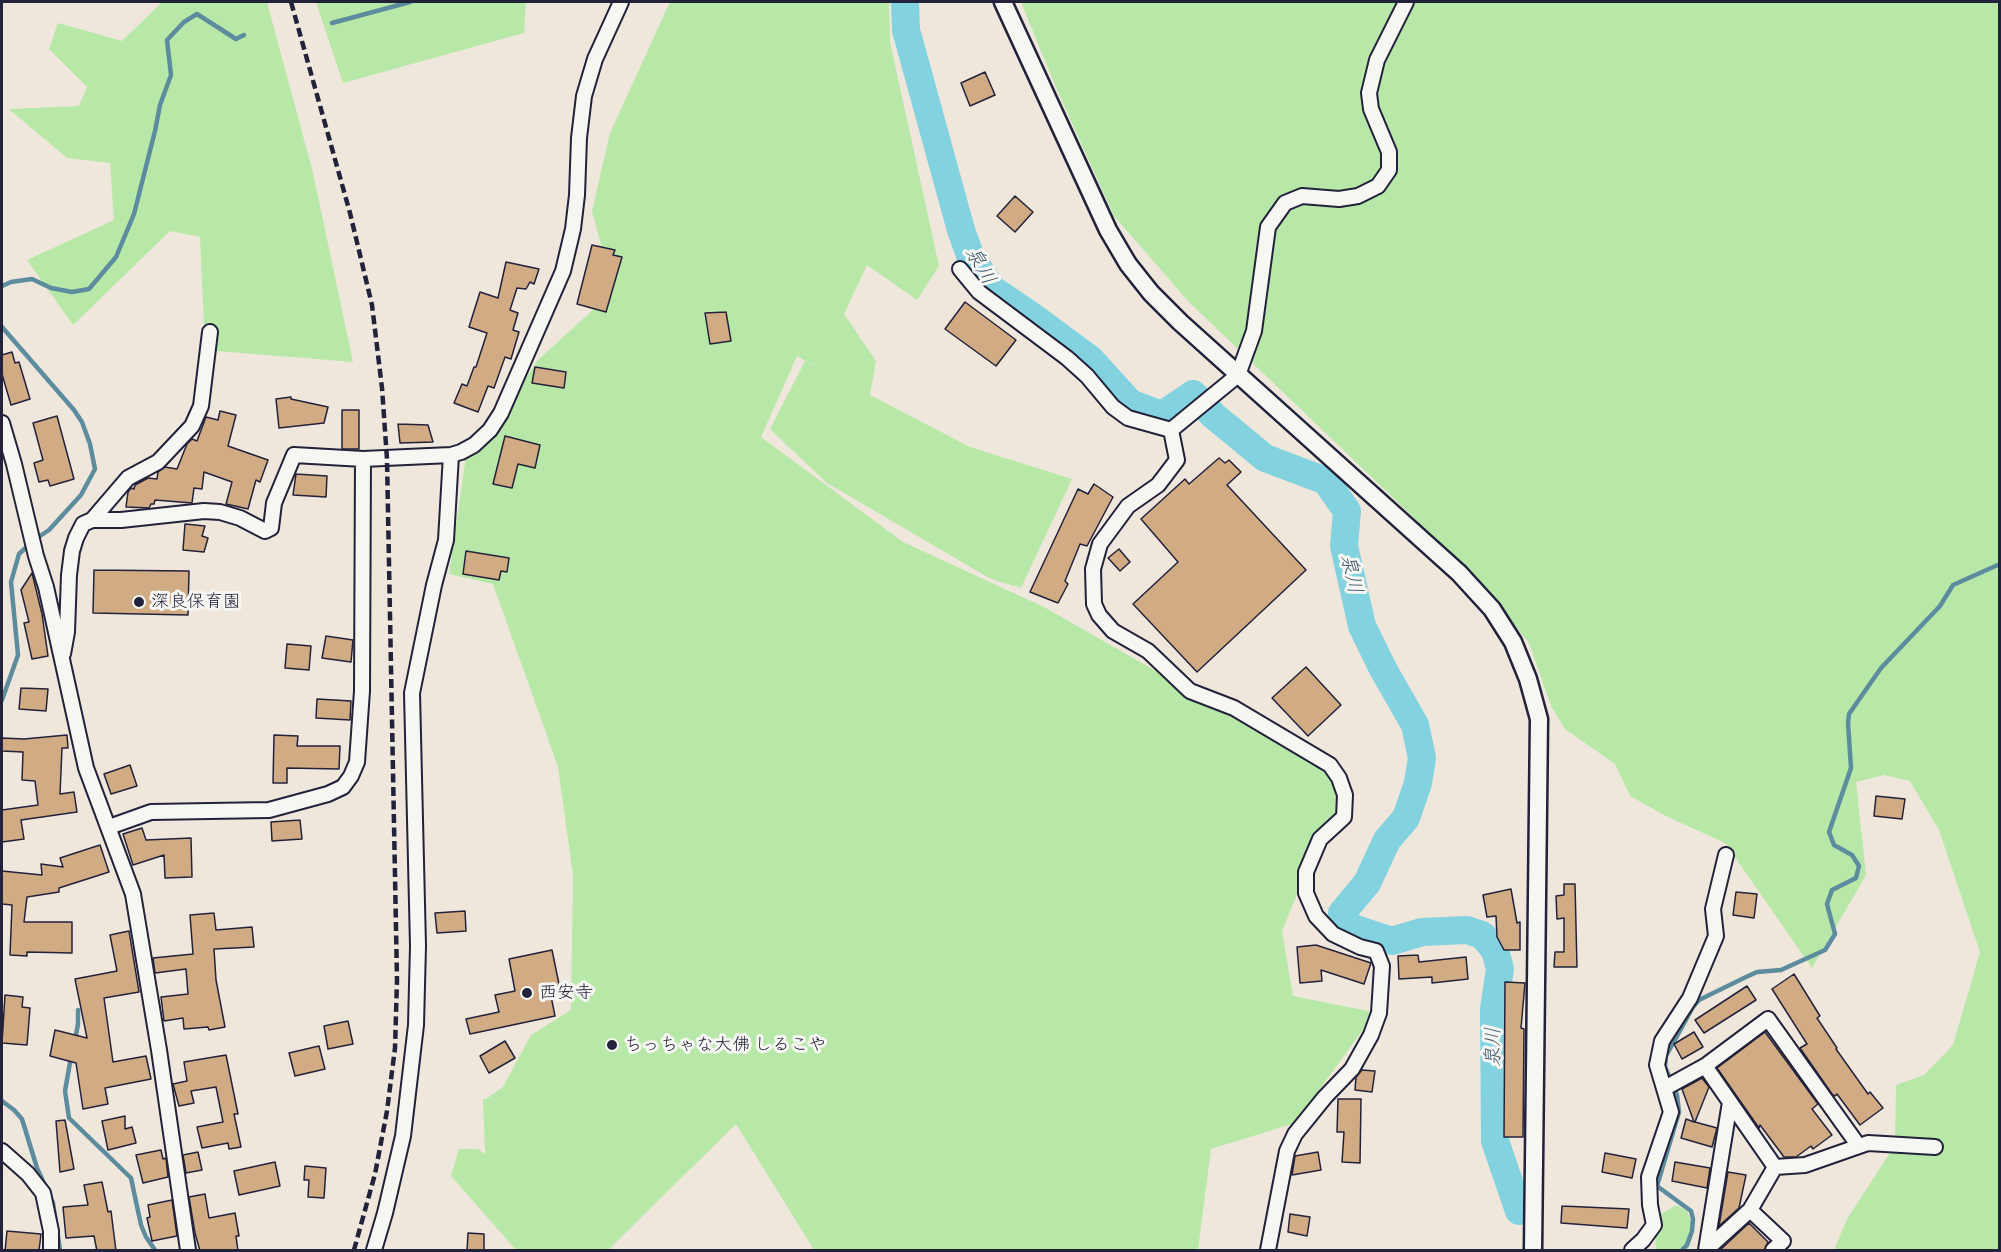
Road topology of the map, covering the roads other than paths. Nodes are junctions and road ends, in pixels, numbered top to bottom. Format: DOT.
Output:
graph roads {
  1 [pos="621,2"];
  2 [pos="1003,2"];
  3 [pos="1406,2"];
  4 [pos="960,269"];
  5 [pos="210,332"];
  6 [pos="1238,375"];
  7 [pos="2,423"];
  8 [pos="1171,430"];
  9 [pos="451,455"];
  10 [pos="363,459"];
  11 [pos="92,520"];
  12 [pos="62,662"];
  13 [pos="108,827"];
  14 [pos="1726,855"];
  15 [pos="1705,1066"];
  16 [pos="1670,1086"];
  17 [pos="1730,1102"];
  18 [pos="1857,1145"];
  19 [pos="1935,1147"];
  20 [pos="2,1151"];
  21 [pos="1774,1167"];
  22 [pos="1750,1210"];
  23 [pos="51,1251"];
  24 [pos="188,1251"];
  25 [pos="374,1251"];
  26 [pos="1268,1251"];
  27 [pos="1533,1251"];
  28 [pos="1632,1251"];
  29 [pos="1706,1251"];
  30 [pos="1773,1251"];
  1 -- 9 [label="street"];
  2 -- 6 [label="street"];
  3 -- 6 [label="street"];
  4 -- 8 [label="street"];
  5 -- 11 [label="street"];
  6 -- 8 [label="street"];
  6 -- 27 [label="street"];
  7 -- 12 [label="street"];
  8 -- 26 [label="street"];
  9 -- 10 [label="street"];
  9 -- 25 [label="street"];
  10 -- 11 [label="street"];
  10 -- 13 [label="street"];
  11 -- 12 [label="street"];
  12 -- 13 [label="street"];
  13 -- 24 [label="street"];
  14 -- 16 [label="street"];
  15 -- 16 [label="street"];
  15 -- 17 [label="street"];
  15 -- 18 [label="street"];
  16 -- 28 [label="street"];
  17 -- 21 [label="street"];
  17 -- 29 [label="street"];
  18 -- 19 [label="street"];
  18 -- 21 [label="street"];
  20 -- 23 [label="street"];
  21 -- 22 [label="street"];
  22 -- 29 [label="street"];
  22 -- 30 [label="street"];
}
